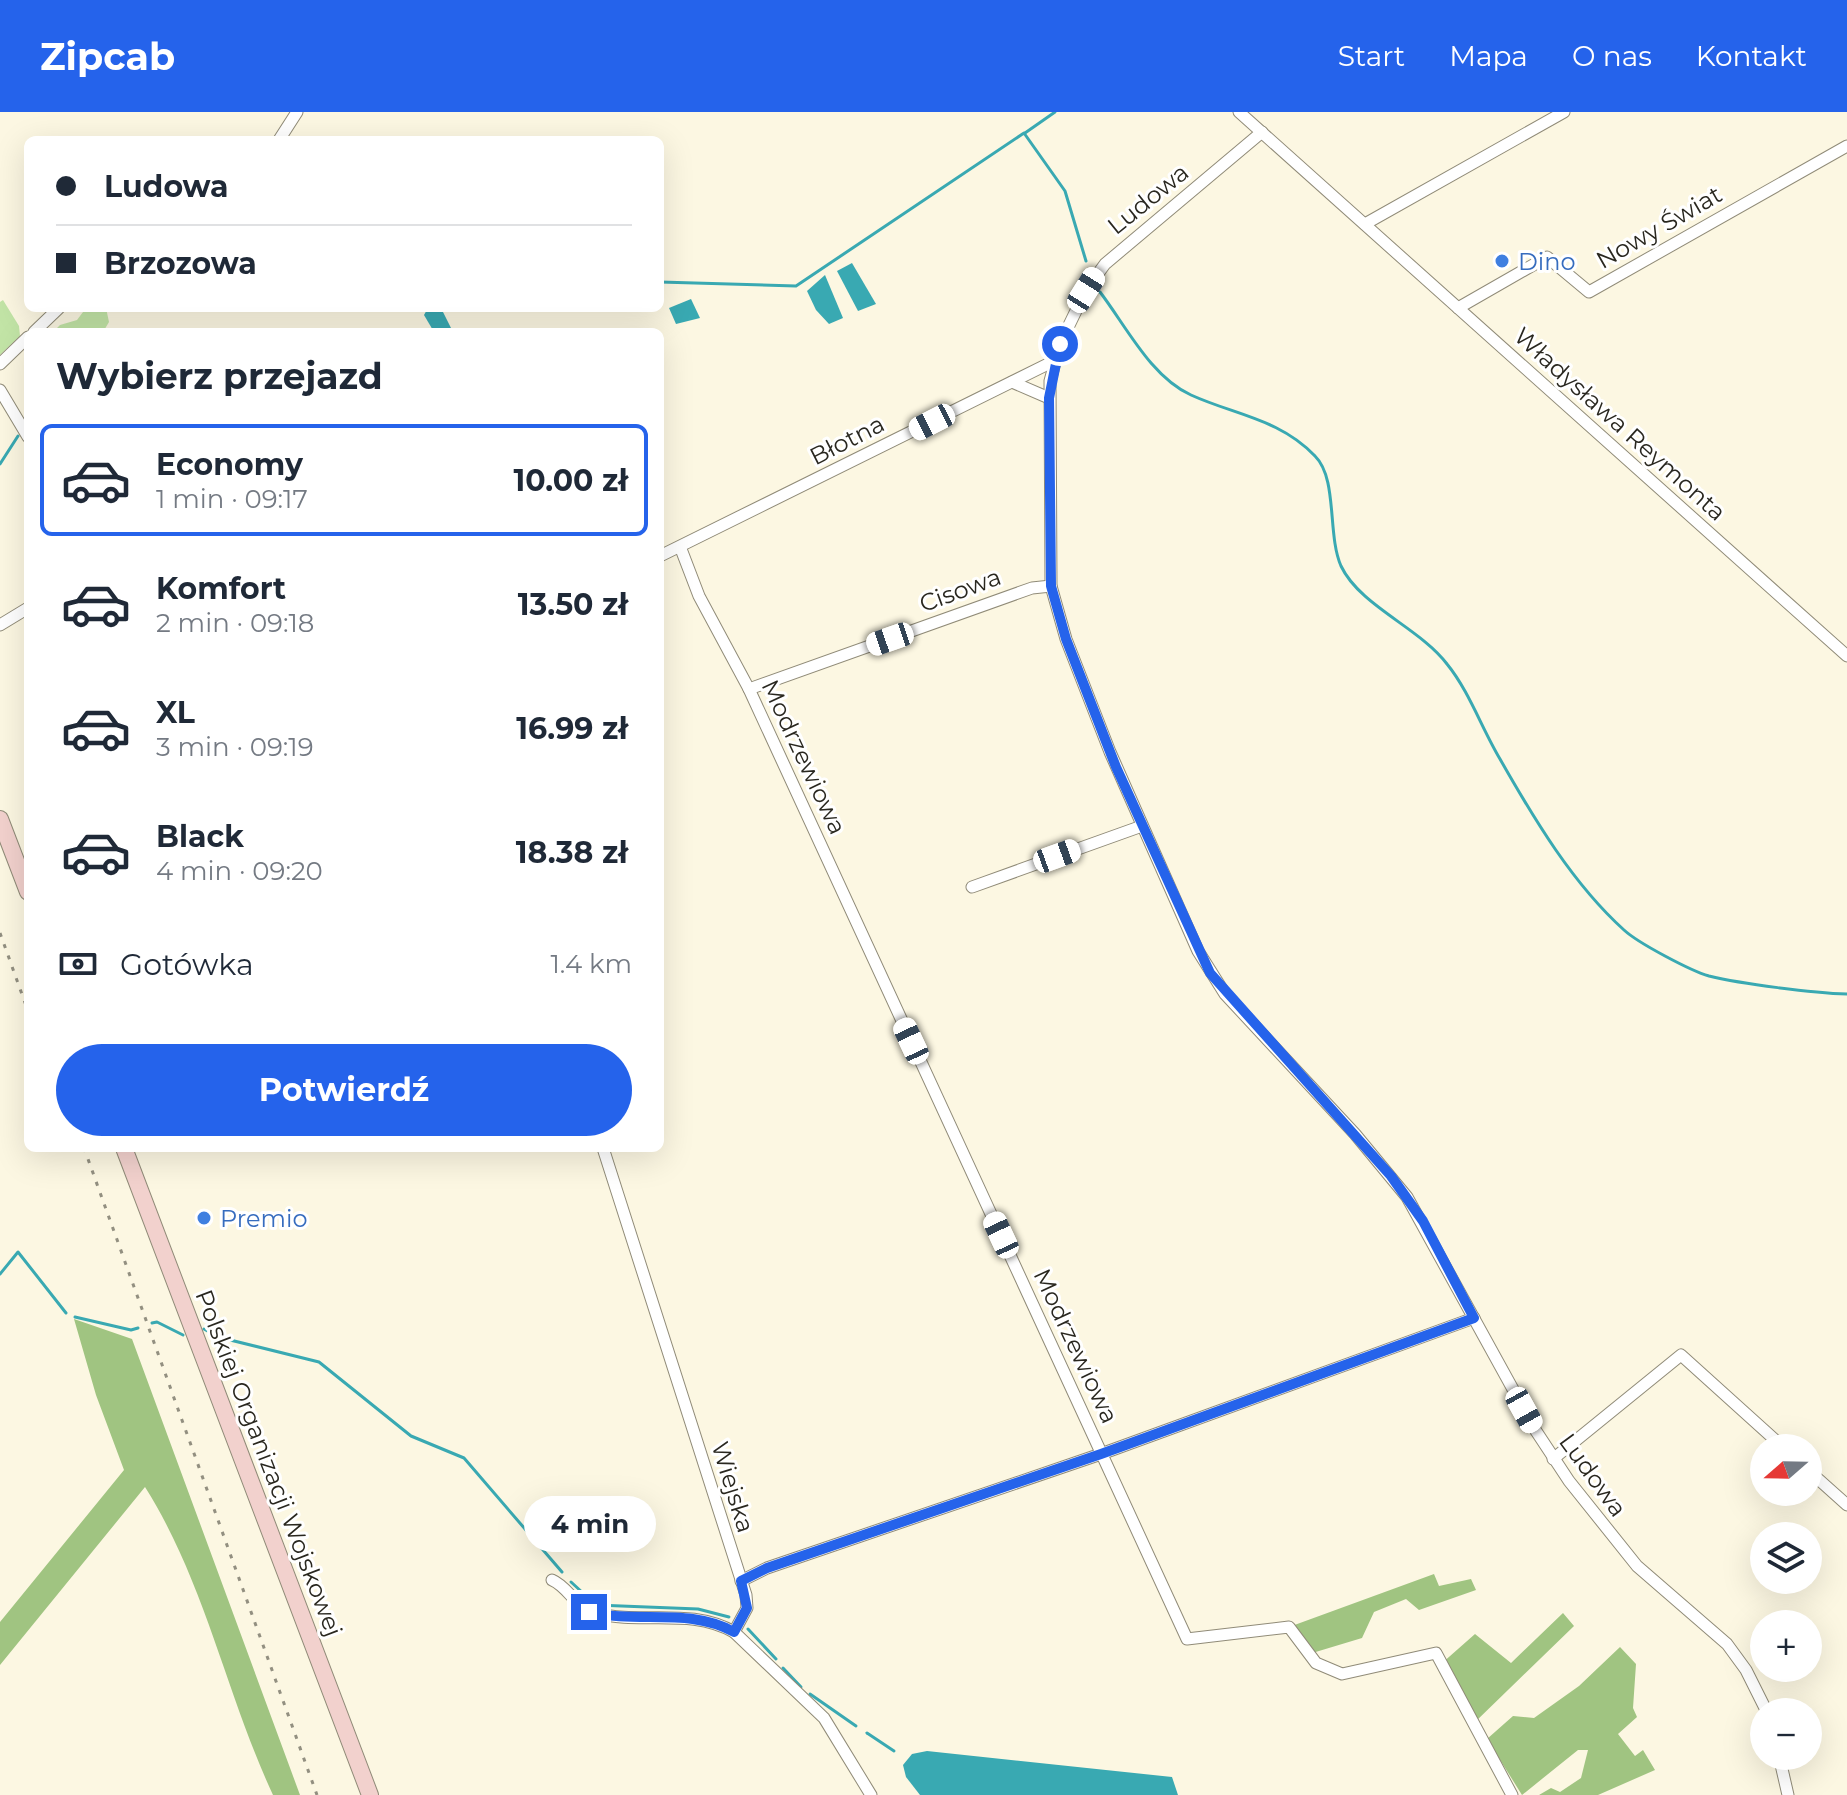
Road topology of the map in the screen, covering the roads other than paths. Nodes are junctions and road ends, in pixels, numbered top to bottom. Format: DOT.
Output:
graph roads {
  1 [pos="297,112"];
  2 [pos="1239,112"];
  3 [pos="1564,112"];
  4 [pos="1262,132"];
  5 [pos="282,136"];
  6 [pos="1847,146"];
  7 [pos="1365,224"];
  8 [pos="1458,308"];
  9 [pos="55,312"];
  10 [pos="38,328"];
  11 [pos="24,341"];
  12 [pos="1054,361"];
  13 [pos="0,364"];
  14 [pos="1012,382"];
  15 [pos="0,390"];
  16 [pos="1049,398"];
  17 [pos="24,430"];
  18 [pos="681,549"];
  19 [pos="664,555"];
  20 [pos="1051,586"];
  21 [pos="24,610"];
  22 [pos="0,625"];
  23 [pos="1847,656"];
  24 [pos="749,689"];
  25 [pos="0,819"];
  26 [pos="1142,826"];
  27 [pos="24,882"];
  28 [pos="972,887"];
  29 [pos="126,1152"];
  30 [pos="604,1152"];
  31 [pos="1474,1318"];
  32 [pos="1768,1434"];
  33 [pos="1101,1454"];
  34 [pos="1553,1459"];
  35 [pos="1822,1483"];
  36 [pos="1847,1505"];
  37 [pos="552,1580"];
  38 [pos="741,1581"];
  39 [pos="734,1632"];
  40 [pos="1760,1698"];
  41 [pos="1782,1770"];
  42 [pos="370,1795"];
  43 [pos="871,1795"];
  44 [pos="1512,1795"];
  45 [pos="1788,1795"];
  1 -- 5 [label="street"];
  2 -- 4 [label="street, Władysława Reymonta"];
  3 -- 7 [label="street"];
  4 -- 7 [label="street, Władysława Reymonta"];
  4 -- 12 [label="street, Ludowa"];
  6 -- 8 [label="street, Nowy Świat"];
  7 -- 8 [label="street, Władysława Reymonta"];
  8 -- 23 [label="street, Władysława Reymonta"];
  9 -- 10 [label="street"];
  11 -- 13 [label="street"];
  12 -- 14 [label="street, Błotna"];
  12 -- 16 [label="street, Ludowa"];
  14 -- 16 [label="street"];
  14 -- 18 [label="street, Błotna"];
  15 -- 17 [label="street"];
  16 -- 20 [label="street, Ludowa"];
  18 -- 19 [label="street, Błotna"];
  18 -- 24 [label="street, Modrzewiowa"];
  20 -- 24 [label="street, Cisowa"];
  20 -- 26 [label="street, Ludowa"];
  21 -- 22 [label="street"];
  24 -- 33 [label="street, Modrzewiowa"];
  25 -- 27 [label="main road"];
  26 -- 28 [label="street"];
  26 -- 31 [label="street, Ludowa"];
  29 -- 42 [label="main road, Polskiej Organizacji Wojskowej"];
  30 -- 38 [label="street, Wiejska"];
  31 -- 33 [label="street"];
  31 -- 34 [label="street, Ludowa"];
  32 -- 34 [label="street"];
  33 -- 38 [label="street"];
  33 -- 44 [label="street, Modrzewiowa"];
  34 -- 40 [label="street, Ludowa"];
  35 -- 36 [label="street"];
  37 -- 39 [label="street"];
  38 -- 39 [label="street, Wiejska"];
  39 -- 43 [label="street"];
  41 -- 45 [label="street"];
}
